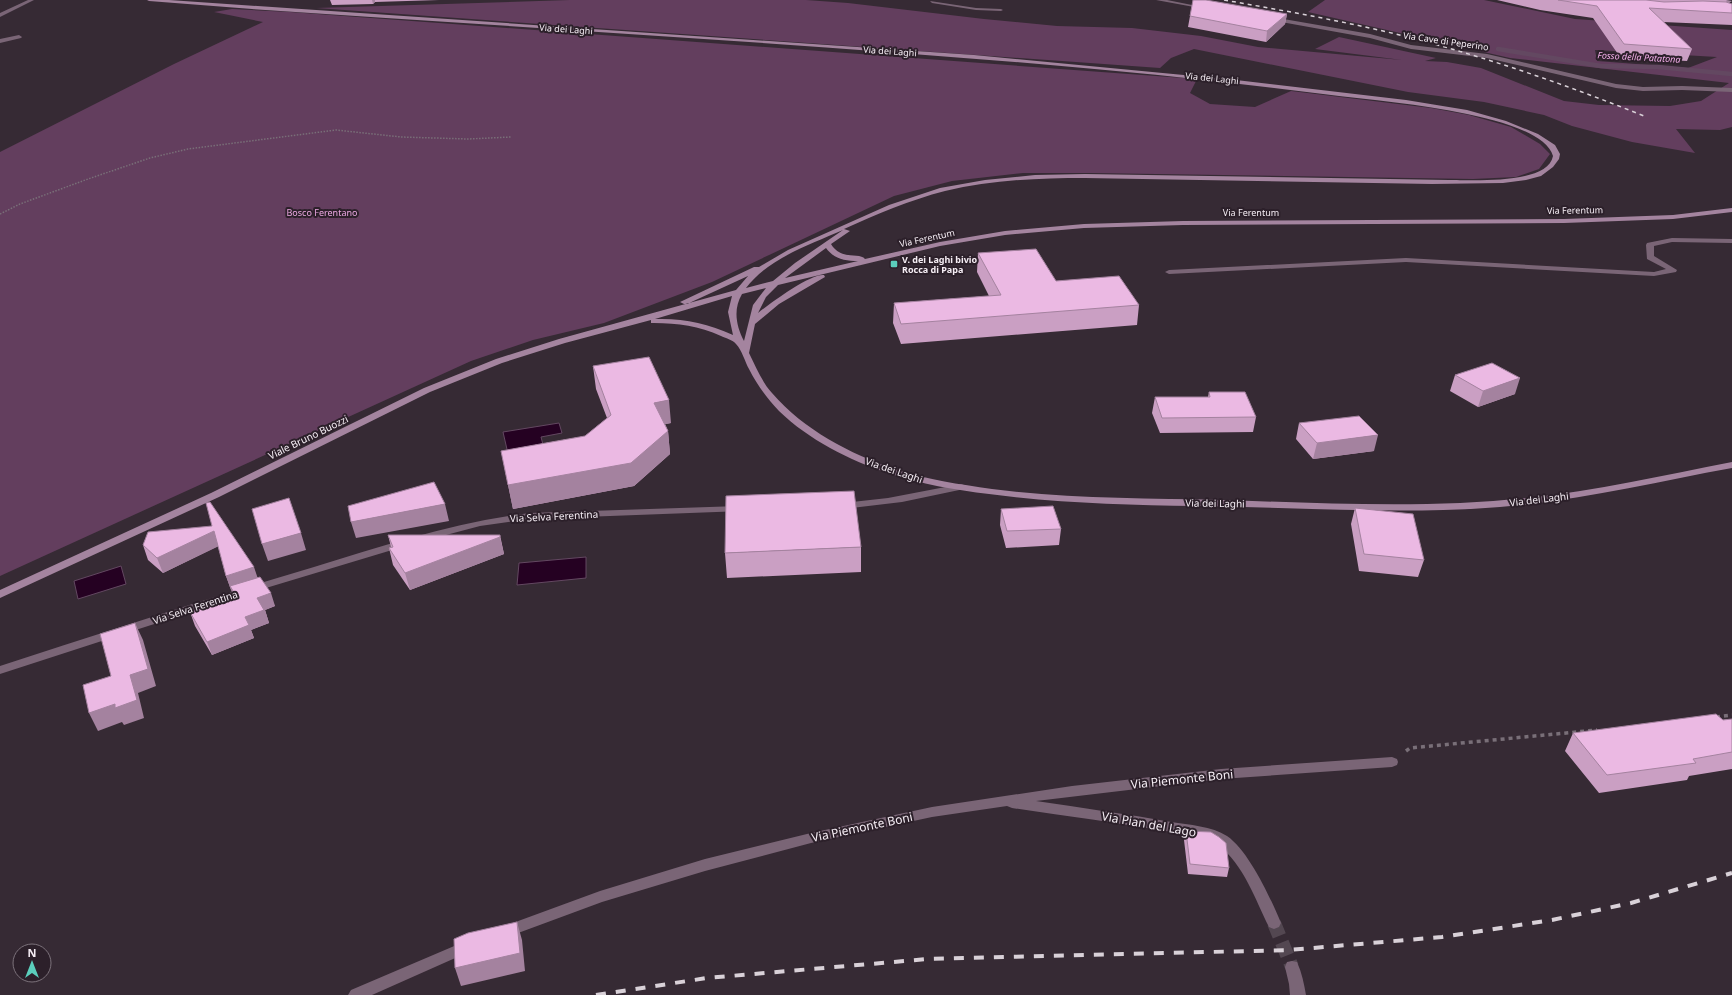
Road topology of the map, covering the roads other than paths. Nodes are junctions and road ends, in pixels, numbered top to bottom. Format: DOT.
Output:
graph roads {
  1 [pos="32,0"];
  2 [pos="149,0"];
  3 [pos="1158,0"];
  4 [pos="1730,0"];
  5 [pos="932,2"];
  6 [pos="1713,5"];
  7 [pos="1214,9"];
  8 [pos="1719,9"];
  9 [pos="1002,10"];
  10 [pos="1726,10"];
  11 [pos="0,15"];
  12 [pos="1266,18"];
  13 [pos="19,37"];
  14 [pos="0,41"];
  15 [pos="1732,90"];
  16 [pos="1732,210"];
  17 [pos="866,217"];
  18 [pos="1732,241"];
  19 [pos="827,244"];
  20 [pos="880,258"];
  21 [pos="771,262"];
  22 [pos="837,269"];
  23 [pos="1169,272"];
  24 [pos="775,283"];
  25 [pos="738,292"];
  26 [pos="634,322"];
  27 [pos="752,323"];
  28 [pos="740,342"];
  29 [pos="745,353"];
  30 [pos="1732,465"];
  31 [pos="961,487"];
  32 [pos="828,506"];
  33 [pos="748,509"];
  34 [pos="0,594"];
  35 [pos="0,670"];
  36 [pos="1392,762"];
  37 [pos="1000,802"];
  38 [pos="1274,923"];
  39 [pos="495,936"];
  40 [pos="476,943"];
  41 [pos="1292,967"];
  42 [pos="356,995"];
  43 [pos="1298,995"];
  1 -- 11 [label="street"];
  2 -- 17 [label="main road, Via dei Laghi"];
  3 -- 7 [label="street"];
  4 -- 8 [label="main road"];
  5 -- 9 [label="street"];
  6 -- 8 [label="main road"];
  8 -- 10 [label="street"];
  12 -- 15 [label="street, Via Cave di Peperino"];
  13 -- 14 [label="street"];
  16 -- 20 [label="main road, Via Ferentum"];
  17 -- 19 [label="main road, Via dei Laghi"];
  17 -- 21 [label="main road, Via dei Laghi"];
  18 -- 23 [label="street"];
  19 -- 20 [label="main road"];
  19 -- 24 [label="main road, Via dei Laghi"];
  20 -- 22 [label="main road, Via Ferentum"];
  21 -- 25 [label="main road, Via dei Laghi"];
  21 -- 26 [label="main road"];
  22 -- 24 [label="main road, Via Ferentum"];
  22 -- 27 [label="main road"];
  24 -- 25 [label="main road, Via Ferentum"];
  24 -- 27 [label="main road, Via dei Laghi"];
  25 -- 26 [label="main road, Via Ferentum"];
  25 -- 28 [label="main road, Via dei Laghi"];
  26 -- 28 [label="main road"];
  26 -- 34 [label="main road, Viale Bruno Buozzi"];
  27 -- 29 [label="main road, Via dei Laghi"];
  28 -- 29 [label="main road, Via dei Laghi"];
  29 -- 31 [label="main road, Via dei Laghi"];
  30 -- 31 [label="main road, Via dei Laghi"];
  31 -- 32 [label="street"];
  33 -- 35 [label="street, Via Selva Ferentina"];
  36 -- 37 [label="street, Via Piemonte Boni"];
  37 -- 38 [label="street, Via Pian del Lago"];
  37 -- 39 [label="street, Via Piemonte Boni"];
  40 -- 42 [label="street"];
  41 -- 43 [label="street"];
}
